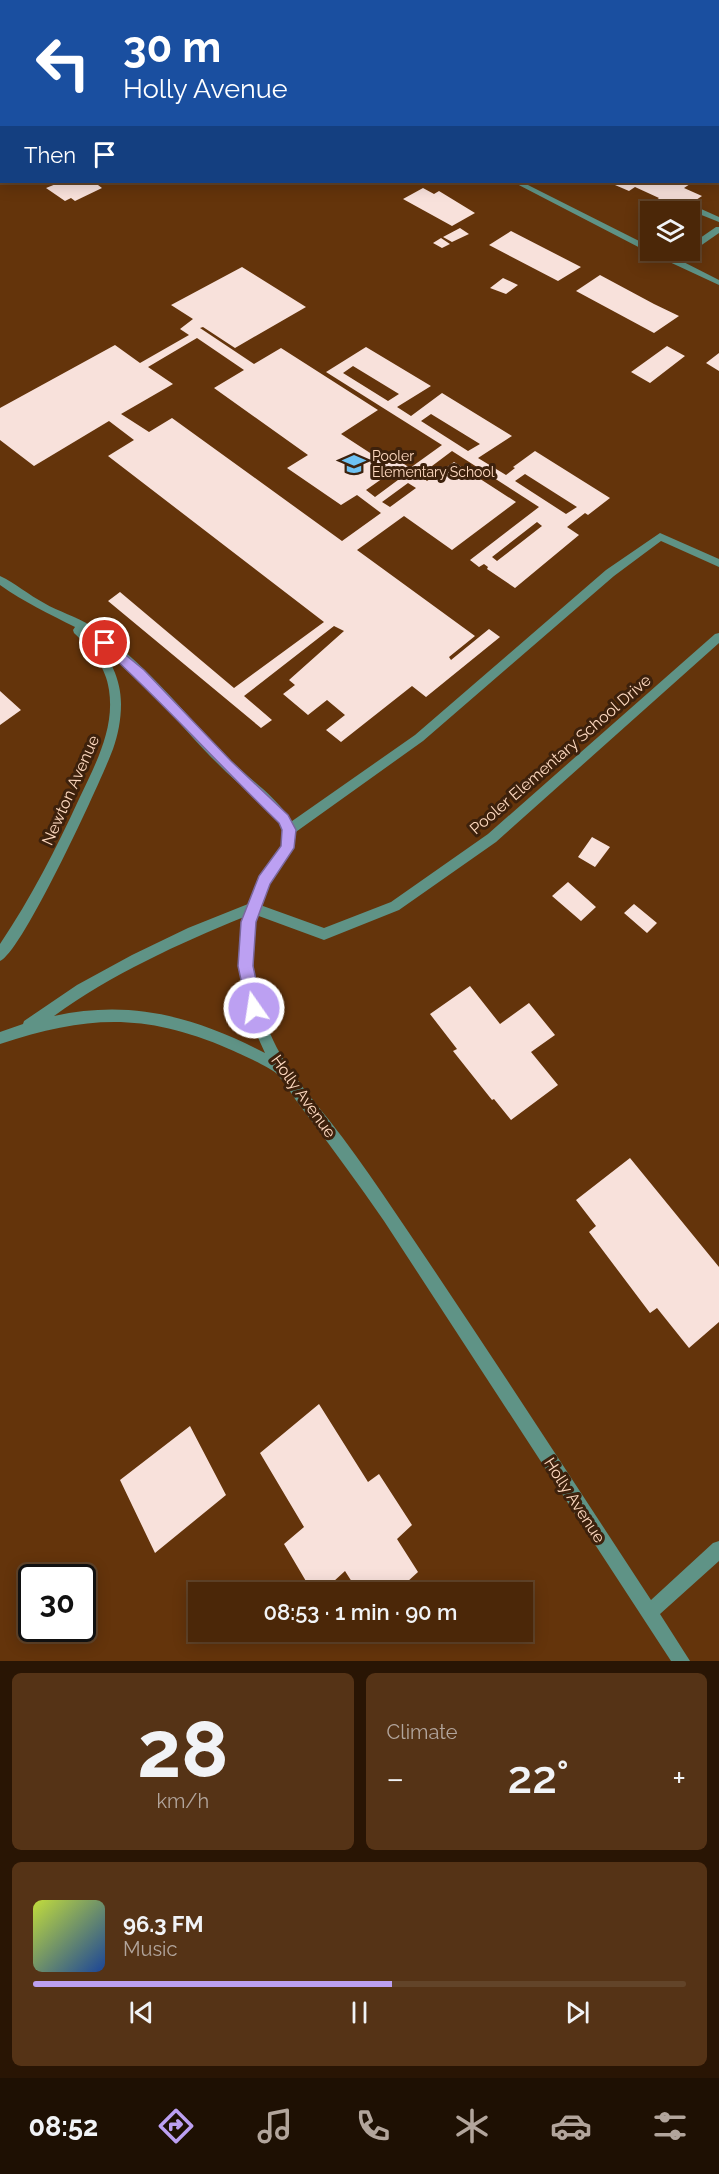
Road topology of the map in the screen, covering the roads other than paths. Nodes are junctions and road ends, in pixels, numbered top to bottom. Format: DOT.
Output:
graph roads {
  1 [pos="519,183"];
  2 [pos="700,212"];
  3 [pos="719,220"];
  4 [pos="719,229"];
  5 [pos="700,242"];
  6 [pos="640,244"];
  7 [pos="673,261"];
  8 [pos="719,283"];
  9 [pos="719,563"];
  10 [pos="0,580"];
  11 [pos="52,611"];
  12 [pos="719,637"];
  13 [pos="289,830"];
  14 [pos="252,908"];
  15 [pos="0,955"];
  16 [pos="24,1030"];
  17 [pos="0,1038"];
  18 [pos="279,1067"];
  19 [pos="719,1549"];
  20 [pos="649,1613"];
  21 [pos="681,1661"];
  1 -- 6 [label="street"];
  2 -- 3 [label="street"];
  4 -- 5 [label="street"];
  7 -- 8 [label="street"];
  9 -- 13 [label="street"];
  10 -- 11 [label="street"];
  11 -- 13 [label="street"];
  11 -- 15 [label="street, Newton Avenue"];
  12 -- 14 [label="street, Pooler Elementary School Drive"];
  13 -- 14 [label="street, Holly Avenue"];
  14 -- 16 [label="street"];
  14 -- 18 [label="street, Holly Avenue"];
  16 -- 17 [label="street"];
  16 -- 18 [label="street"];
  18 -- 20 [label="street, Holly Avenue"];
  19 -- 20 [label="street"];
  20 -- 21 [label="street, Holly Avenue"];
}
